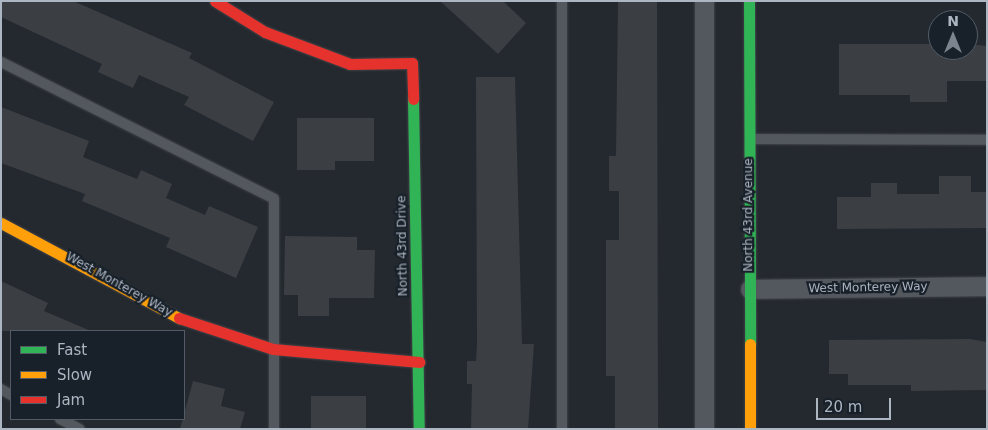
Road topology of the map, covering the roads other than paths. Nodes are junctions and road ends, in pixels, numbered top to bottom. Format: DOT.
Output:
graph roads {
  1 [pos="215,1"];
  2 [pos="562,1"];
  3 [pos="704,1"];
  4 [pos="749,1"];
  5 [pos="1,62"];
  6 [pos="749,139"];
  7 [pos="987,140"];
  8 [pos="1,223"];
  9 [pos="987,286"];
  10 [pos="750,289"];
  11 [pos="273,349"];
  12 [pos="419,362"];
  13 [pos="62,420"];
  14 [pos="80,429"];
  15 [pos="274,429"];
  16 [pos="418,429"];
  17 [pos="562,429"];
  18 [pos="704,429"];
  19 [pos="750,429"];
  1 -- 12 [label="street, North 43rd Drive"];
  2 -- 17 [label="lane"];
  3 -- 18 [label="street"];
  4 -- 6 [label="street, North 43rd Avenue"];
  5 -- 11 [label="lane"];
  6 -- 7 [label="lane"];
  6 -- 10 [label="street, North 43rd Avenue"];
  8 -- 11 [label="street, West Monterey Way"];
  9 -- 10 [label="street, West Monterey Way"];
  10 -- 19 [label="street, North 43rd Avenue"];
  11 -- 12 [label="street, West Monterey Way"];
  11 -- 15 [label="lane"];
  12 -- 16 [label="street, North 43rd Drive"];
  13 -- 14 [label="lane"];
}
